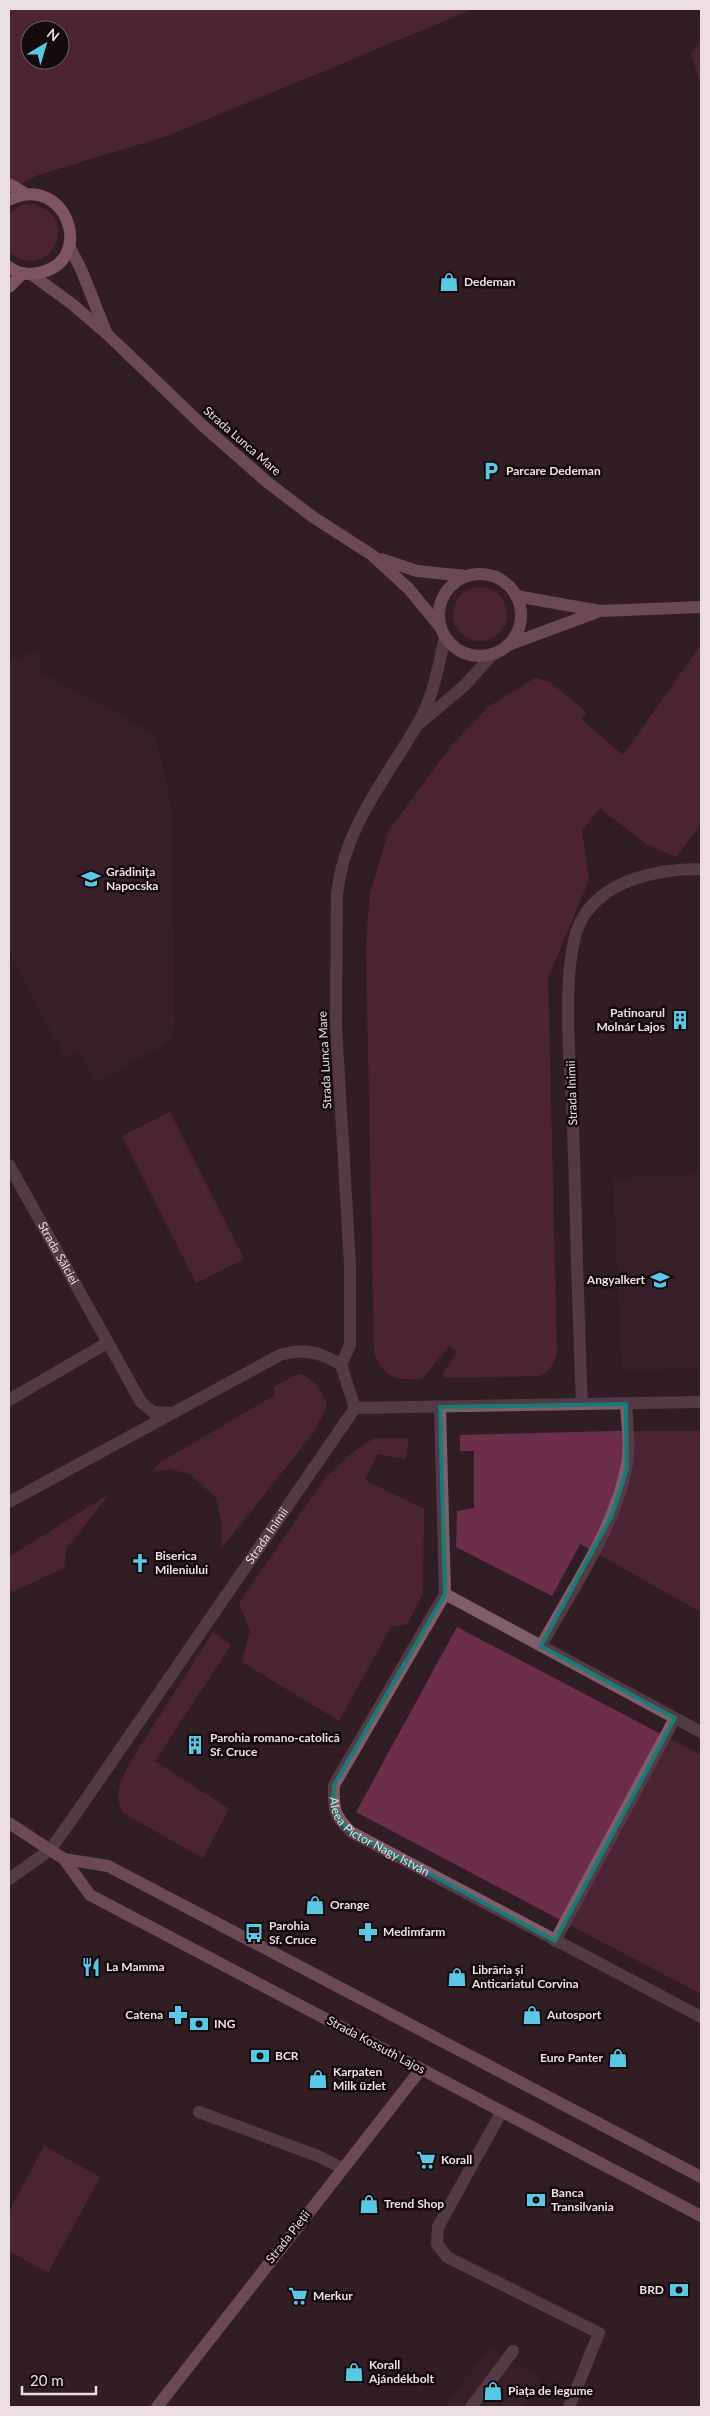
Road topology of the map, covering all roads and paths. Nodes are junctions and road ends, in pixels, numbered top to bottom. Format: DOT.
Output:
graph roads {
  1 [pos="9,184"];
  2 [pos="26,194"];
  3 [pos="9,200"];
  4 [pos="70,248"];
  5 [pos="9,267"];
  6 [pos="27,274"];
  7 [pos="9,287"];
  8 [pos="107,334"];
  9 [pos="372,555"];
  10 [pos="466,576"];
  11 [pos="516,596"];
  12 [pos="701,607"];
  13 [pos="600,611"];
  14 [pos="443,632"];
  15 [pos="508,645"];
  16 [pos="493,654"];
  17 [pos="417,726"];
  18 [pos="701,869"];
  19 [pos="9,1165"];
  20 [pos="108,1343"];
  21 [pos="340,1365"];
  22 [pos="9,1400"];
  23 [pos="701,1402"];
  24 [pos="582,1404"];
  25 [pos="626,1404"];
  26 [pos="440,1407"];
  27 [pos="355,1408"];
  28 [pos="172,1413"];
  29 [pos="9,1502"];
  30 [pos="445,1594"];
  31 [pos="541,1646"];
  32 [pos="675,1718"];
  33 [pos="701,1732"];
  34 [pos="9,1823"];
  35 [pos="50,1850"];
  36 [pos="64,1859"];
  37 [pos="9,1879"];
  38 [pos="555,1941"];
  39 [pos="701,2017"];
  40 [pos="421,2069"];
  41 [pos="502,2111"];
  42 [pos="199,2112"];
  43 [pos="342,2168"];
  44 [pos="701,2177"];
  45 [pos="701,2216"];
  46 [pos="513,2351"];
  47 [pos="157,2407"];
  48 [pos="471,2407"];
  49 [pos="569,2407"];
  1 -- 2 [label="main road"];
  2 -- 3 [label="main road"];
  2 -- 4 [label="main road"];
  4 -- 6 [label="main road"];
  4 -- 8 [label="main road, Strada Lunca Mare"];
  5 -- 6 [label="main road"];
  6 -- 7 [label="main road"];
  6 -- 8 [label="main road, Strada Lunca Mare"];
  8 -- 9 [label="main road, Strada Lunca Mare"];
  9 -- 10 [label="main road, Strada Lunca Mare"];
  9 -- 14 [label="main road, Strada Lunca Mare"];
  10 -- 11 [label="main road"];
  10 -- 14 [label="main road"];
  11 -- 13 [label="main road"];
  11 -- 15 [label="main road"];
  12 -- 13 [label="main road"];
  13 -- 15 [label="main road"];
  14 -- 16 [label="main road"];
  14 -- 17 [label="street, Strada Lunca Mare"];
  15 -- 16 [label="main road"];
  16 -- 17 [label="street, Strada Lunca Mare"];
  17 -- 21 [label="street, Strada Lunca Mare"];
  18 -- 24 [label="street, Strada Inimii"];
  19 -- 20 [label="street, Strada Sălciei"];
  20 -- 22 [label="street"];
  20 -- 28 [label="street, Strada Sălciei"];
  21 -- 27 [label="street"];
  21 -- 28 [label="street"];
  23 -- 25 [label="street"];
  24 -- 25 [label="street"];
  24 -- 26 [label="street"];
  25 -- 31 [label="street"];
  26 -- 27 [label="street"];
  26 -- 30 [label="street"];
  27 -- 35 [label="street, Strada Inimii"];
  28 -- 29 [label="street"];
  30 -- 31 [label="street"];
  30 -- 38 [label="street, Aleea Pictor Nagy István"];
  31 -- 32 [label="street"];
  32 -- 33 [label="street"];
  32 -- 38 [label="street"];
  34 -- 35 [label="main road, Strada Kossuth Lajos"];
  35 -- 36 [label="main road, Strada Kossuth Lajos"];
  35 -- 37 [label="street"];
  36 -- 40 [label="main road, Strada Kossuth Lajos"];
  36 -- 44 [label="main road, Strada Kossuth Lajos"];
  38 -- 39 [label="street, Aleea Pictor Nagy István"];
  40 -- 41 [label="main road, Strada Kossuth Lajos"];
  40 -- 43 [label="main road, Strada Pieții"];
  41 -- 45 [label="main road, Strada Kossuth Lajos"];
  41 -- 49 [label="street"];
  42 -- 43 [label="street"];
  43 -- 47 [label="main road, Strada Pieții"];
  46 -- 48 [label="street"];
}
